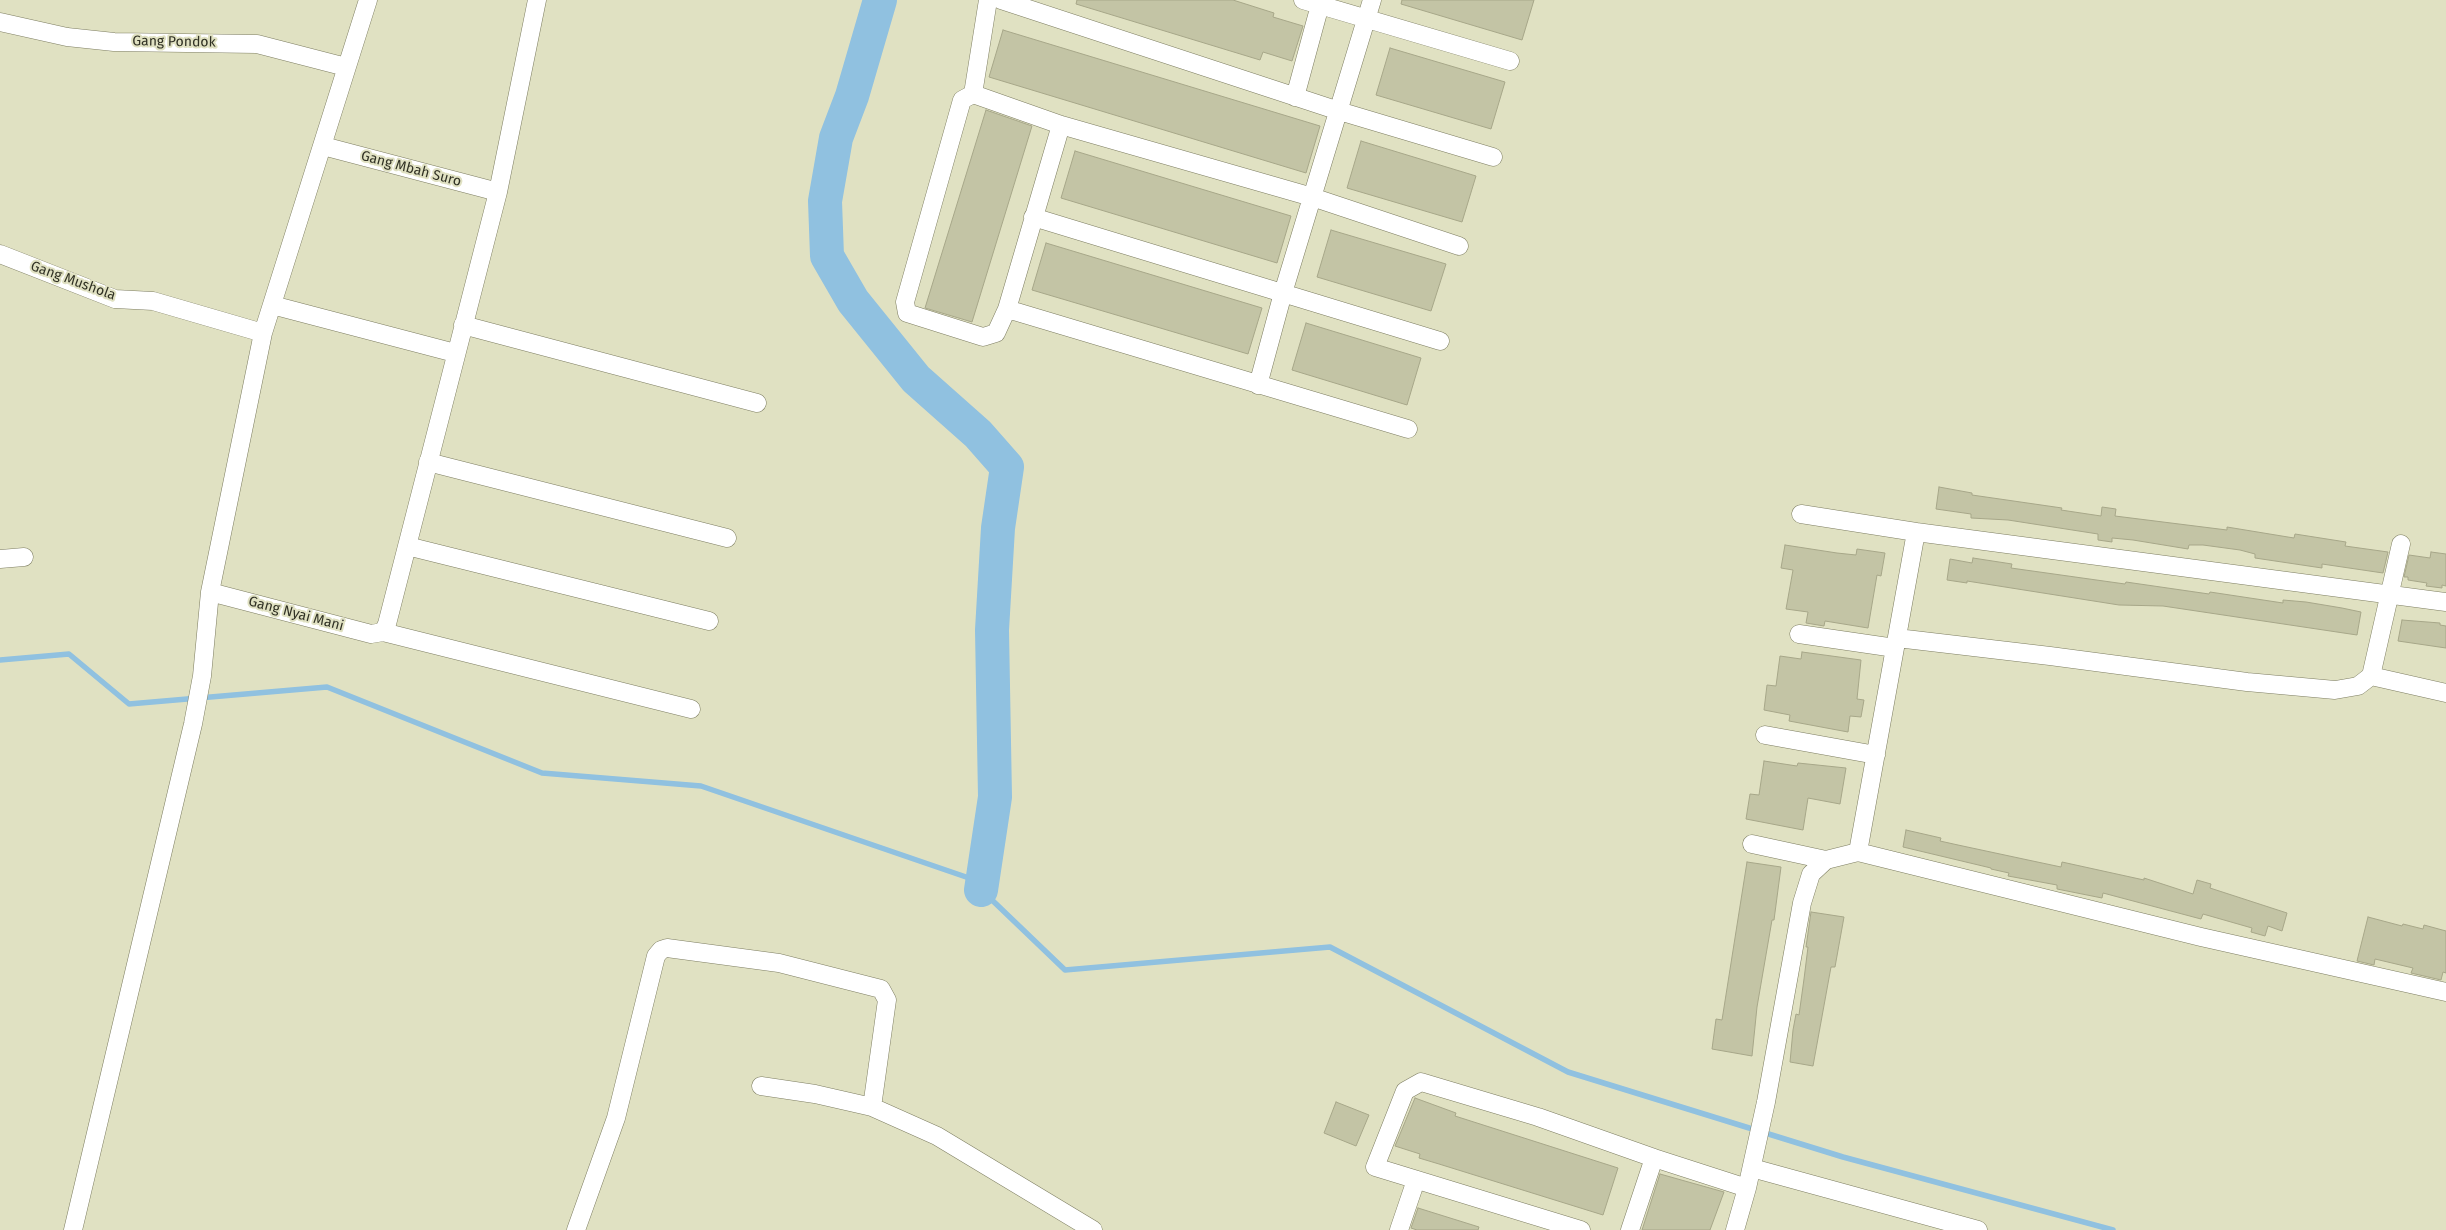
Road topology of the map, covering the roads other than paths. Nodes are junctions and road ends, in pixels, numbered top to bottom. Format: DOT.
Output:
graph roads {
  1 [pos="368,0"];
  2 [pos="538,0"];
  3 [pos="988,0"];
  4 [pos="1001,0"];
  5 [pos="1372,0"];
  6 [pos="1312,3"];
  7 [pos="1365,20"];
  8 [pos="0,22"];
  9 [pos="1510,61"];
  10 [pos="346,67"];
  11 [pos="974,94"];
  12 [pos="1296,97"];
  13 [pos="1339,111"];
  14 [pos="1061,125"];
  15 [pos="323,146"];
  16 [pos="1494,158"];
  17 [pos="498,192"];
  18 [pos="1312,197"];
  19 [pos="1033,217"];
  20 [pos="1459,246"];
  21 [pos="0,256"];
  22 [pos="1283,293"];
  23 [pos="272,305"];
  24 [pos="1007,309"];
  25 [pos="463,325"];
  26 [pos="263,333"];
  27 [pos="1440,341"];
  28 [pos="455,353"];
  29 [pos="1258,385"];
  30 [pos="757,403"];
  31 [pos="1408,429"];
  32 [pos="428,462"];
  33 [pos="1801,514"];
  34 [pos="1916,532"];
  35 [pos="727,538"];
  36 [pos="2401,544"];
  37 [pos="407,546"];
  38 [pos="24,557"];
  39 [pos="0,560"];
  40 [pos="210,592"];
  41 [pos="2388,596"];
  42 [pos="2446,602"];
  43 [pos="709,621"];
  44 [pos="382,632"];
  45 [pos="1799,634"];
  46 [pos="1896,643"];
  47 [pos="2372,676"];
  48 [pos="2446,693"];
  49 [pos="691,709"];
  50 [pos="1766,735"];
  51 [pos="1876,755"];
  52 [pos="1752,844"];
  53 [pos="1858,852"];
  54 [pos="1826,860"];
  55 [pos="2446,992"];
  56 [pos="761,1086"];
  57 [pos="872,1107"];
  58 [pos="1654,1158"];
  59 [pos="1753,1160"];
  60 [pos="1416,1180"];
  61 [pos="1747,1188"];
  62 [pos="73,1230"];
  63 [pos="576,1230"];
  64 [pos="1093,1230"];
  65 [pos="1398,1230"];
  66 [pos="1581,1230"];
  67 [pos="1630,1230"];
  68 [pos="1735,1230"];
  69 [pos="1978,1230"];
  1 -- 10 [label="street"];
  2 -- 17 [label="street"];
  3 -- 11 [label="street"];
  4 -- 12 [label="street"];
  5 -- 7 [label="street"];
  6 -- 7 [label="street"];
  6 -- 12 [label="street"];
  7 -- 9 [label="street"];
  7 -- 13 [label="street"];
  8 -- 10 [label="street, Gang Pondok"];
  10 -- 15 [label="street"];
  11 -- 14 [label="street"];
  11 -- 24 [label="street"];
  12 -- 13 [label="street"];
  13 -- 16 [label="street"];
  13 -- 18 [label="street"];
  14 -- 18 [label="street"];
  14 -- 19 [label="street"];
  15 -- 17 [label="street, Gang Mbah Suro"];
  15 -- 23 [label="street"];
  17 -- 25 [label="street"];
  18 -- 20 [label="street"];
  18 -- 22 [label="street"];
  19 -- 22 [label="street"];
  19 -- 24 [label="street"];
  21 -- 26 [label="street, Gang Mushola"];
  22 -- 27 [label="street"];
  22 -- 29 [label="street"];
  23 -- 26 [label="street"];
  23 -- 28 [label="street"];
  24 -- 29 [label="street"];
  25 -- 28 [label="street"];
  25 -- 30 [label="street"];
  26 -- 40 [label="street"];
  28 -- 32 [label="street"];
  29 -- 31 [label="street"];
  32 -- 35 [label="street"];
  32 -- 37 [label="street"];
  33 -- 34 [label="street"];
  34 -- 41 [label="street"];
  34 -- 46 [label="street"];
  36 -- 41 [label="street"];
  37 -- 43 [label="street"];
  37 -- 44 [label="street"];
  38 -- 39 [label="street"];
  40 -- 44 [label="street, Gang Nyai Mani"];
  40 -- 62 [label="street"];
  41 -- 42 [label="street"];
  41 -- 47 [label="street"];
  44 -- 49 [label="street, Gang Nyai Mani"];
  45 -- 46 [label="street"];
  46 -- 47 [label="street"];
  46 -- 51 [label="street"];
  47 -- 48 [label="street"];
  50 -- 51 [label="street"];
  51 -- 53 [label="street"];
  52 -- 54 [label="street"];
  53 -- 54 [label="street"];
  53 -- 55 [label="street"];
  54 -- 59 [label="street"];
  56 -- 57 [label="street"];
  57 -- 63 [label="street"];
  57 -- 64 [label="street"];
  58 -- 60 [label="street"];
  58 -- 61 [label="street"];
  58 -- 67 [label="street"];
  59 -- 61 [label="street"];
  59 -- 69 [label="street"];
  60 -- 65 [label="street"];
  60 -- 66 [label="street"];
  61 -- 68 [label="street"];
}
